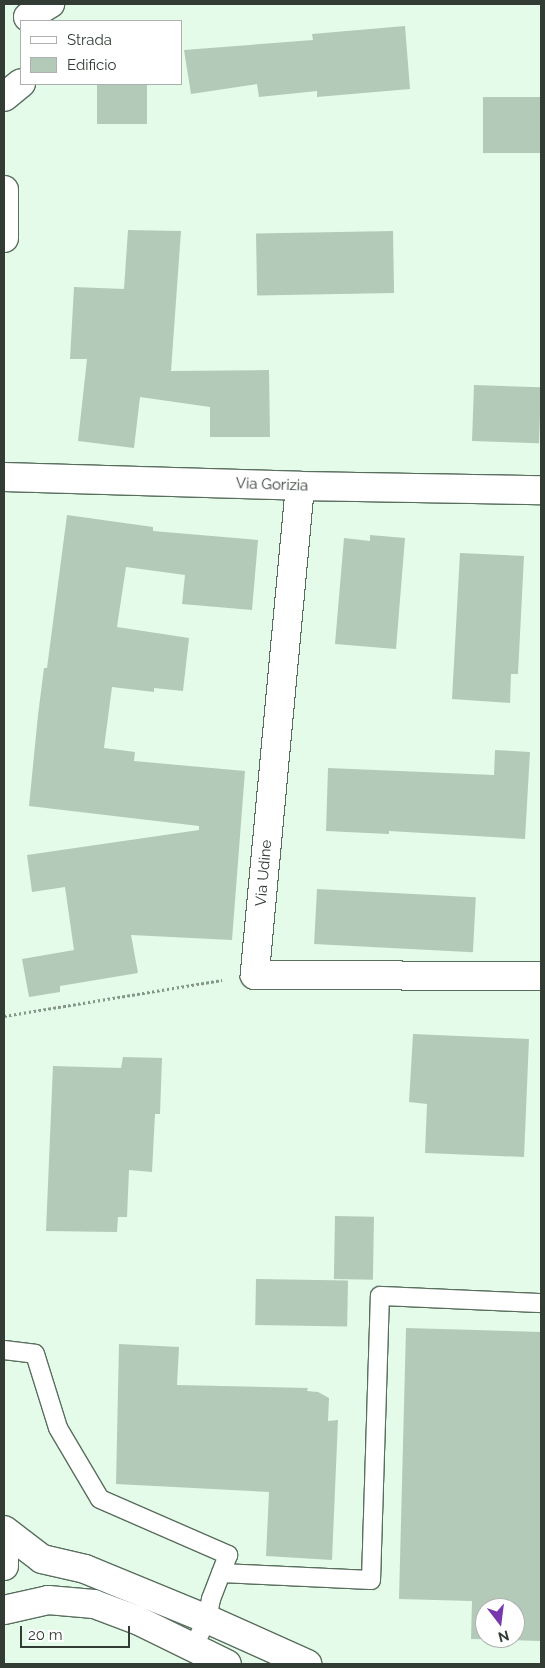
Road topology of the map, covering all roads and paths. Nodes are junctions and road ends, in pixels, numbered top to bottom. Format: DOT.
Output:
graph roads {
  1 [pos="20,84"];
  2 [pos="4,97"];
  3 [pos="4,190"];
  4 [pos="4,238"];
  5 [pos="4,476"];
  6 [pos="300,486"];
  7 [pos="541,490"];
  8 [pos="255,975"];
  9 [pos="541,976"];
  10 [pos="4,1016"];
  11 [pos="541,1303"];
  12 [pos="4,1350"];
  13 [pos="4,1530"];
  14 [pos="4,1551"];
  15 [pos="4,1566"];
  16 [pos="221,1573"];
  17 [pos="4,1610"];
  18 [pos="207,1619"];
  19 [pos="193,1648"];
  20 [pos="227,1664"];
  21 [pos="308,1664"];
  1 -- 2 [label="street"];
  3 -- 4 [label="street"];
  5 -- 6 [label="street, Via Gorizia"];
  6 -- 7 [label="street, Via Gorizia"];
  6 -- 8 [label="street, Via Udine"];
  8 -- 9 [label="street"];
  8 -- 10 [label="path"];
  11 -- 16 [label="lane"];
  12 -- 16 [label="lane"];
  13 -- 18 [label="street"];
  14 -- 15 [label="street"];
  16 -- 18 [label="lane"];
  17 -- 19 [label="street"];
  18 -- 19 [label="lane"];
  18 -- 21 [label="street"];
  19 -- 20 [label="street"];
}
